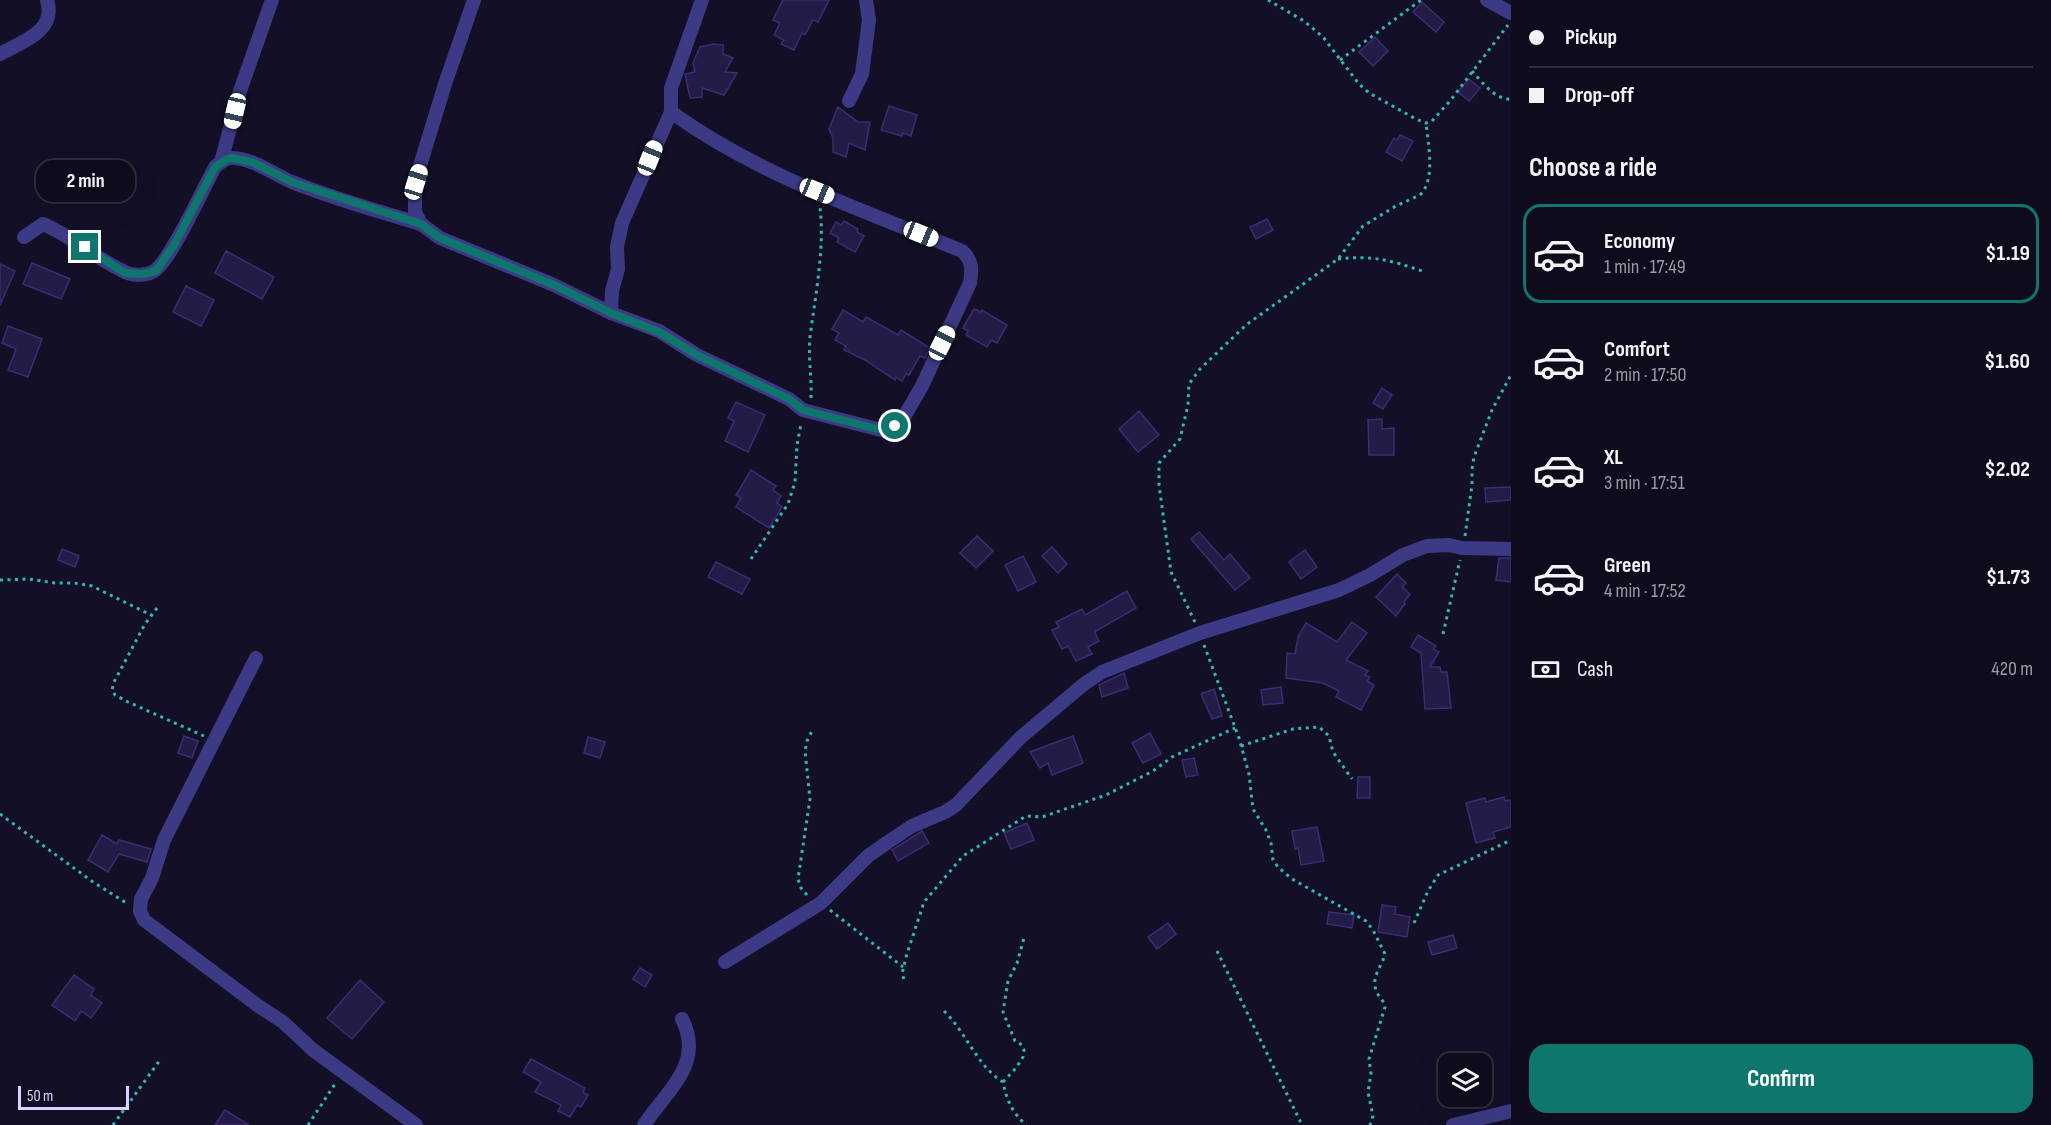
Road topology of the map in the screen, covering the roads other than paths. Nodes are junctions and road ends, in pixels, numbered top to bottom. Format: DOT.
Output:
graph roads {
  1 [pos="47,0"];
  2 [pos="272,0"];
  3 [pos="474,0"];
  4 [pos="702,0"];
  5 [pos="866,0"];
  6 [pos="1487,0"];
  7 [pos="1511,13"];
  8 [pos="0,54"];
  9 [pos="849,102"];
  10 [pos="671,112"];
  11 [pos="221,162"];
  12 [pos="421,224"];
  13 [pos="24,237"];
  14 [pos="612,291"];
  15 [pos="590,302"];
  16 [pos="611,313"];
  17 [pos="1511,549"];
  18 [pos="256,658"];
  19 [pos="725,962"];
  20 [pos="682,1020"];
  21 [pos="1511,1111"];
  22 [pos="417,1125"];
  23 [pos="644,1125"];
  24 [pos="1453,1125"];
  1 -- 8 [label="street"];
  2 -- 11 [label="street"];
  3 -- 12 [label="street"];
  4 -- 10 [label="street"];
  5 -- 9 [label="street"];
  6 -- 7 [label="street"];
  10 -- 14 [label="street"];
  10 -- 16 [label="street"];
  11 -- 12 [label="street"];
  11 -- 13 [label="street"];
  12 -- 15 [label="street"];
  14 -- 15 [label="street"];
  14 -- 16 [label="street"];
  15 -- 16 [label="street"];
  17 -- 19 [label="street"];
  18 -- 22 [label="street"];
  20 -- 23 [label="street"];
  21 -- 24 [label="street"];
}
